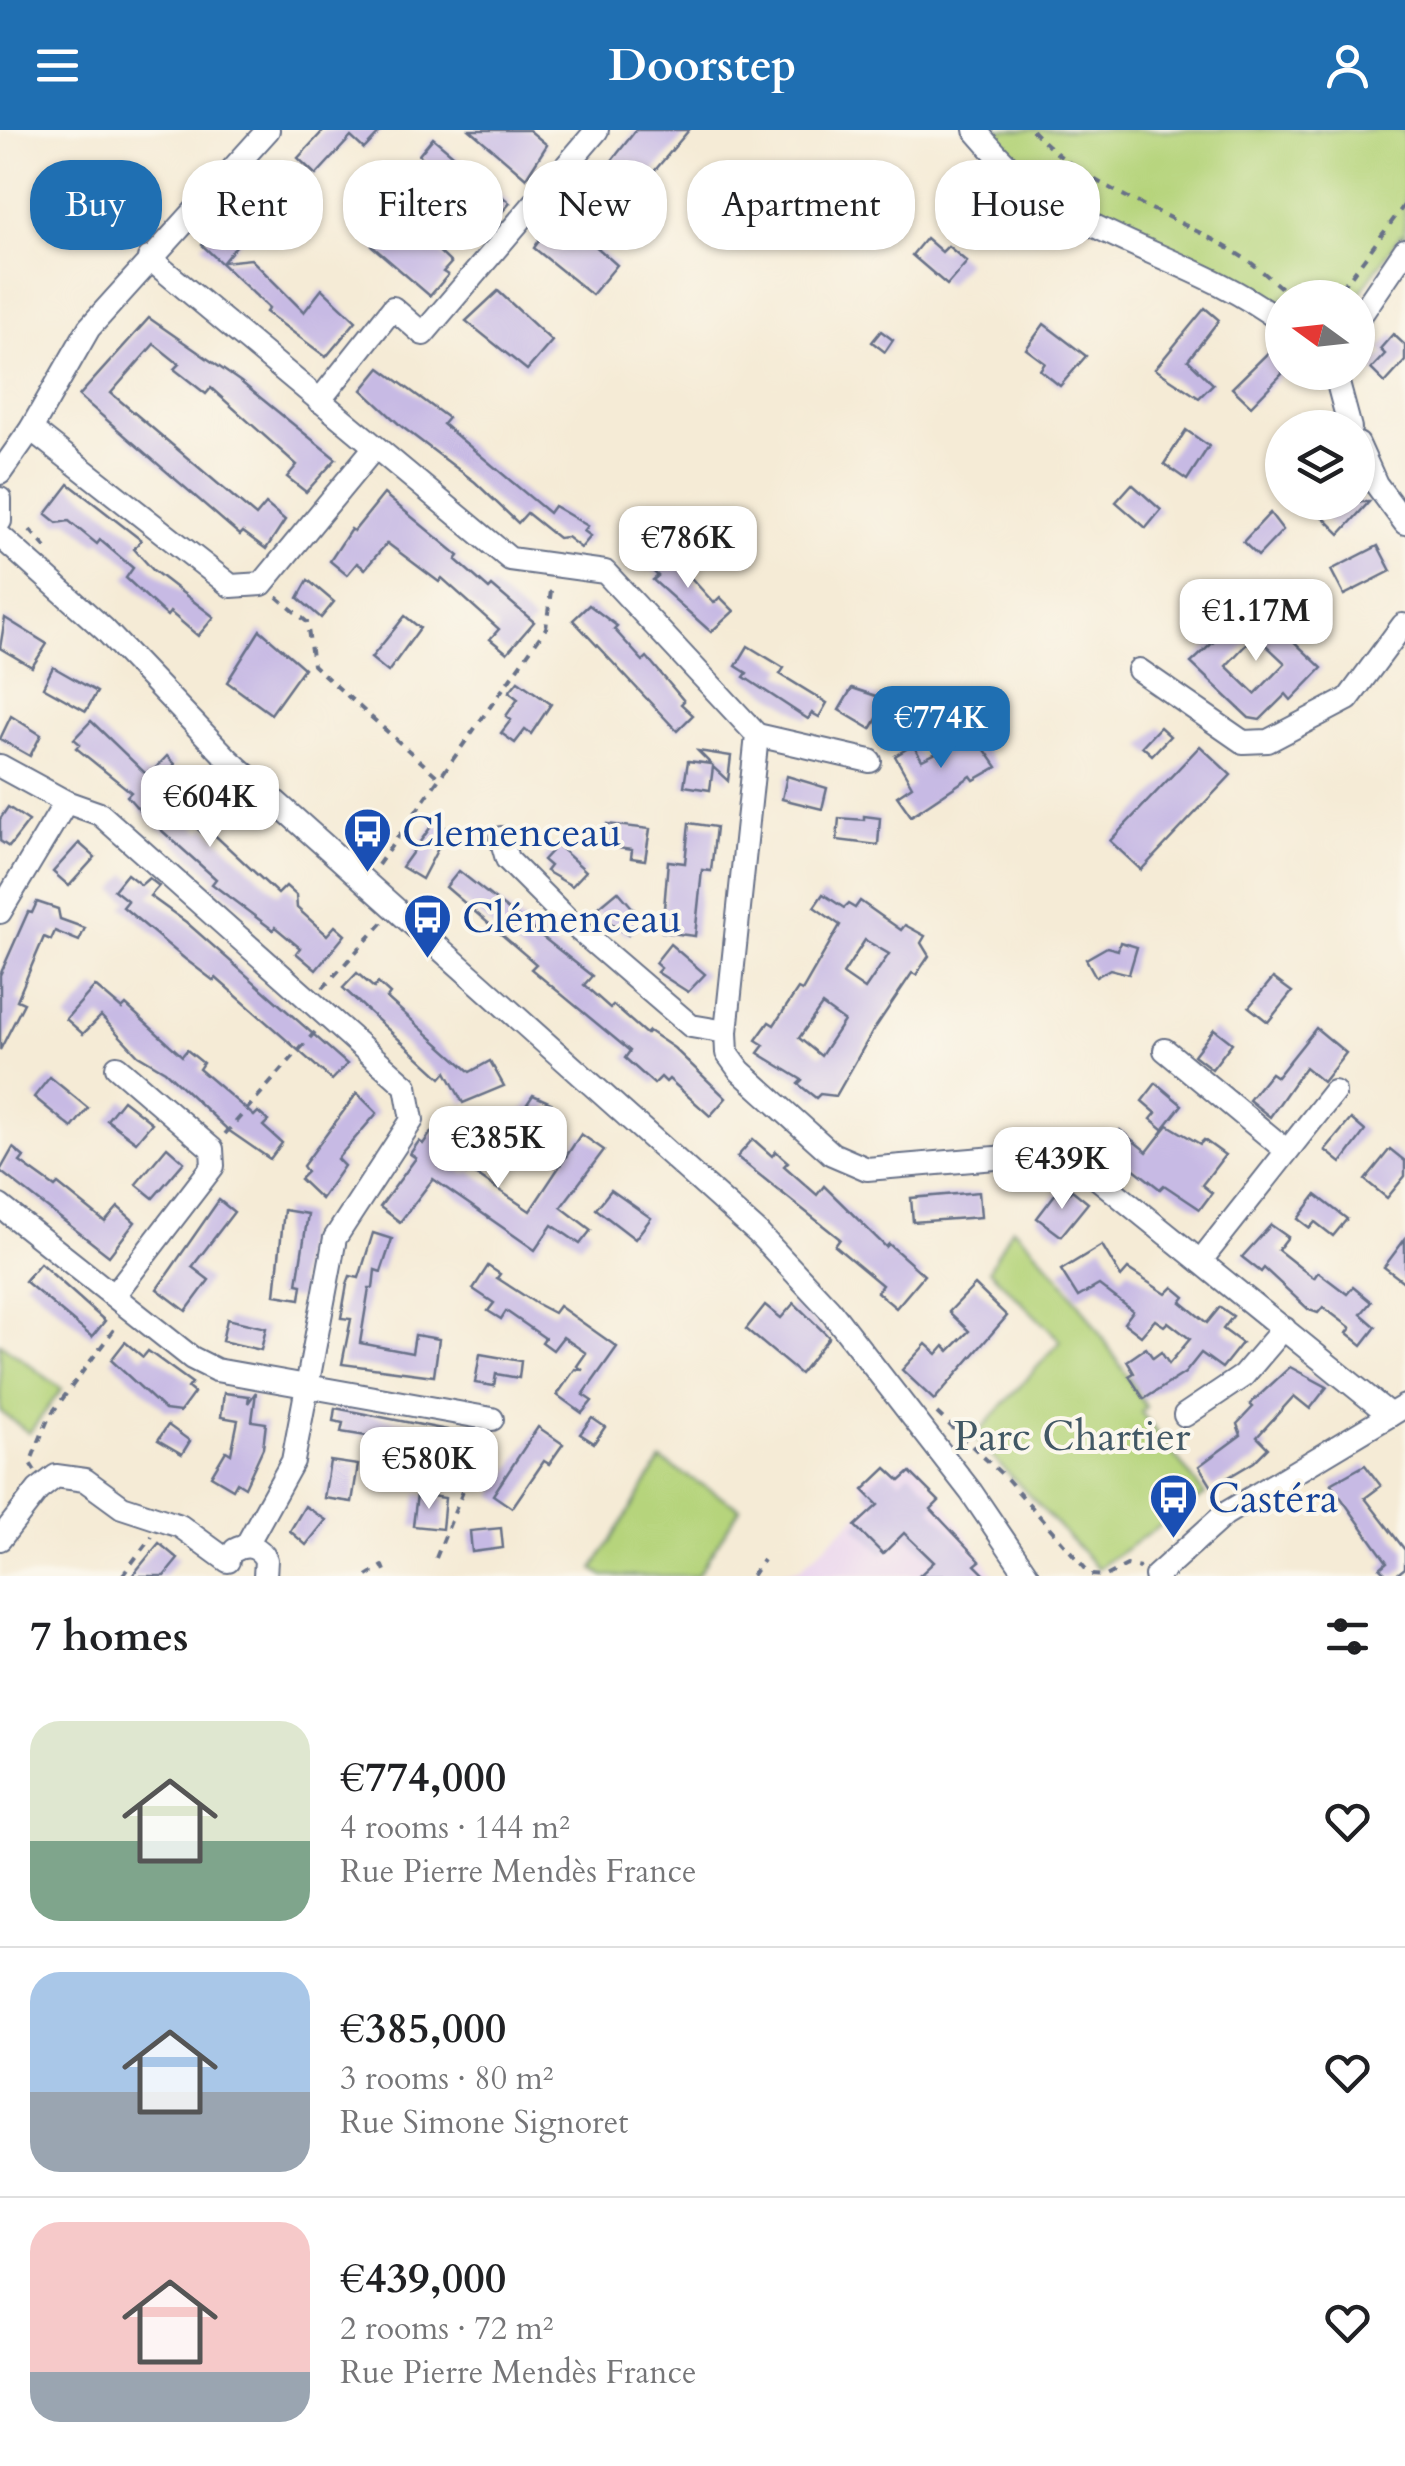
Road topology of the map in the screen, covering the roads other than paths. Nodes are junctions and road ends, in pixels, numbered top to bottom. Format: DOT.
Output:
graph roads {
  1 [pos="268,130"];
  2 [pos="597,130"];
  3 [pos="975,130"];
  4 [pos="1405,250"];
  5 [pos="149,258"];
  6 [pos="1375,295"];
  7 [pos="1265,311"];
  8 [pos="320,401"];
  9 [pos="31,429"];
  10 [pos="375,448"];
  11 [pos="0,473"];
  12 [pos="1375,482"];
  13 [pos="0,499"];
  14 [pos="0,521"];
  15 [pos="1405,523"];
  16 [pos="0,536"];
  17 [pos="1404,624"];
  18 [pos="1139,670"];
  19 [pos="756,735"];
  20 [pos="870,761"];
  21 [pos="0,766"];
  22 [pos="66,802"];
  23 [pos="501,838"];
  24 [pos="0,912"];
  25 [pos="726,1032"];
  26 [pos="1165,1050"];
  27 [pos="116,1067"];
  28 [pos="1334,1092"];
  29 [pos="1288,1152"];
  30 [pos="0,1206"];
  31 [pos="1202,1260"];
  32 [pos="122,1302"];
  33 [pos="1284,1328"];
  34 [pos="307,1386"];
  35 [pos="1397,1411"];
  36 [pos="1185,1415"];
  37 [pos="492,1419"];
  38 [pos="0,1539"];
  39 [pos="234,1561"];
  40 [pos="265,1576"];
  41 [pos="1028,1576"];
  42 [pos="1156,1576"];
  1 -- 5 [label="street"];
  2 -- 8 [label="street"];
  3 -- 7 [label="street"];
  4 -- 6 [label="street"];
  5 -- 8 [label="street"];
  5 -- 9 [label="street"];
  8 -- 10 [label="street"];
  9 -- 10 [label="street"];
  9 -- 11 [label="street"];
  10 -- 19 [label="street"];
  12 -- 15 [label="street"];
  13 -- 14 [label="street"];
  16 -- 41 [label="street"];
  17 -- 18 [label="street"];
  19 -- 20 [label="street"];
  19 -- 25 [label="street"];
  21 -- 22 [label="street"];
  22 -- 24 [label="street"];
  22 -- 34 [label="street"];
  23 -- 25 [label="street"];
  25 -- 31 [label="street"];
  26 -- 29 [label="street"];
  27 -- 32 [label="street"];
  28 -- 29 [label="street"];
  29 -- 31 [label="street"];
  30 -- 32 [label="street"];
  31 -- 33 [label="street"];
  32 -- 34 [label="street"];
  33 -- 35 [label="street"];
  33 -- 36 [label="street"];
  34 -- 37 [label="street"];
  34 -- 39 [label="street"];
  35 -- 42 [label="street"];
  38 -- 39 [label="street"];
  39 -- 40 [label="street"];
}
